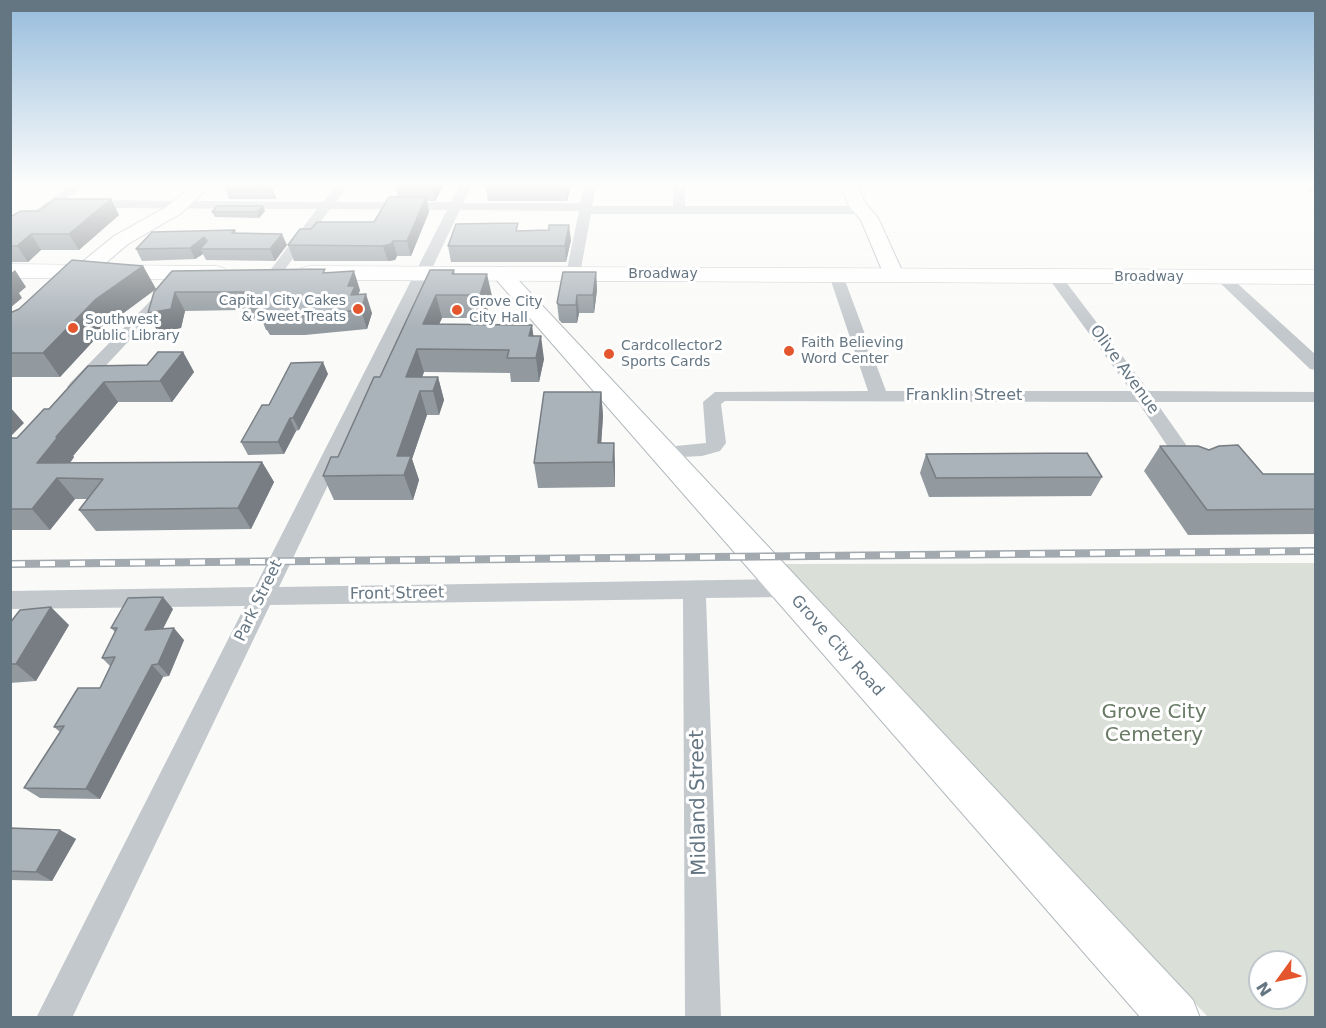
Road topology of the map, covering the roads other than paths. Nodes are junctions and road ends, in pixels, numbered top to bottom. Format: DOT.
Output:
graph roads {
  1 [pos="133,233"];
  2 [pos="305,233"];
  3 [pos="442,233"];
  4 [pos="581,233"];
  5 [pos="875,233"];
  6 [pos="10,272"];
  7 [pos="81,272"];
  8 [pos="186,273"];
  9 [pos="275,273"];
  10 [pos="501,273"];
  11 [pos="422,274"];
  12 [pos="573,274"];
  13 [pos="836,275"];
  14 [pos="894,275"];
  15 [pos="1054,276"];
  16 [pos="1222,277"];
  17 [pos="1316,277"];
  18 [pos="10,333"];
  19 [pos="1285,336"];
  20 [pos="1316,350"];
  21 [pos="1316,365"];
  22 [pos="879,396"];
  23 [pos="1143,396"];
  24 [pos="1316,397"];
  25 [pos="62,401"];
  26 [pos="663,452"];
  27 [pos="1191,466"];
  28 [pos="784,588"];
  29 [pos="694,590"];
  30 [pos="262,596"];
  31 [pos="10,600"];
  32 [pos="53,1017"];
  33 [pos="703,1017"];
  34 [pos="1175,1017"];
  1 -- 7 [label="main road"];
  2 -- 9 [label="street"];
  3 -- 11 [label="street, Park Street"];
  4 -- 12 [label="street"];
  5 -- 14 [label="main road"];
  6 -- 7 [label="main road, Broadway"];
  7 -- 8 [label="main road, Broadway"];
  7 -- 18 [label="main road"];
  8 -- 9 [label="main road, Broadway"];
  8 -- 25 [label="street"];
  9 -- 11 [label="main road, Broadway"];
  10 -- 11 [label="main road, Broadway"];
  10 -- 12 [label="main road, Broadway"];
  10 -- 26 [label="main road, Grove City Road"];
  11 -- 30 [label="street, Park Street"];
  12 -- 13 [label="main road, Broadway"];
  13 -- 14 [label="main road, Broadway"];
  13 -- 22 [label="street"];
  14 -- 15 [label="main road, Broadway"];
  15 -- 16 [label="main road, Broadway"];
  15 -- 23 [label="street, Olive Avenue"];
  16 -- 17 [label="main road, Broadway"];
  16 -- 19 [label="street"];
  19 -- 20 [label="street"];
  19 -- 21 [label="street"];
  22 -- 23 [label="street, Franklin Street"];
  22 -- 26 [label="street, Franklin Street"];
  23 -- 24 [label="street, Franklin Street"];
  23 -- 27 [label="street, Olive Avenue"];
  26 -- 28 [label="main road, Grove City Road"];
  28 -- 29 [label="street, Front Street"];
  28 -- 34 [label="main road, Grove City Road"];
  29 -- 30 [label="street, Front Street"];
  29 -- 33 [label="street, Midland Street"];
  30 -- 31 [label="street, Front Street"];
  30 -- 32 [label="street, Park Street"];
}
